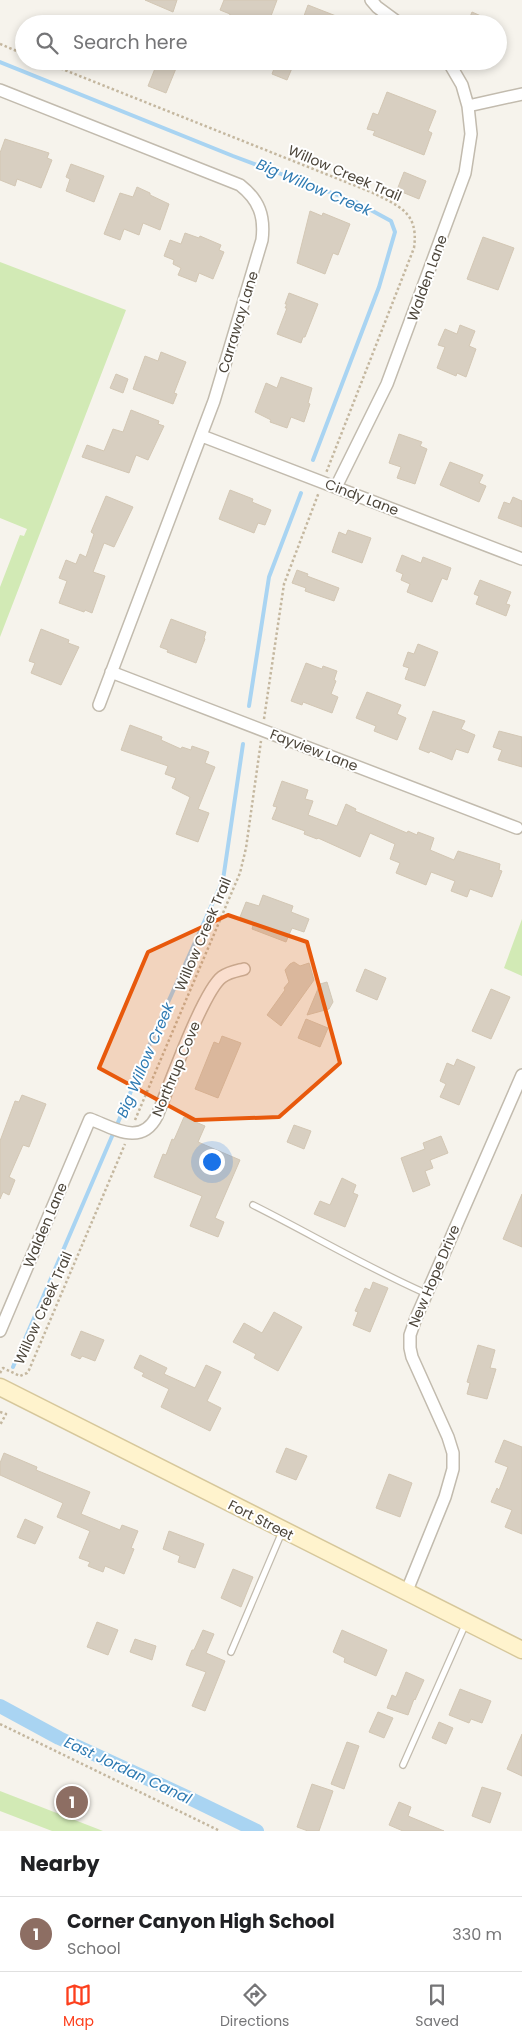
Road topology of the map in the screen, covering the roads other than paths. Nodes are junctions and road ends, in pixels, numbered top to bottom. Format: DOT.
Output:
graph roads {
  1 [pos="371,0"];
  2 [pos="388,15"];
  3 [pos="453,70"];
  4 [pos="0,90"];
  5 [pos="522,94"];
  6 [pos="468,106"];
  7 [pos="202,436"];
  8 [pos="336,487"];
  9 [pos="522,559"];
  10 [pos="111,672"];
  11 [pos="98,705"];
  12 [pos="517,828"];
  13 [pos="244,969"];
  14 [pos="522,1075"];
  15 [pos="95,1121"];
  16 [pos="253,1205"];
  17 [pos="425,1293"];
  18 [pos="0,1330"];
  19 [pos="0,1387"];
  20 [pos="283,1531"];
  21 [pos="406,1593"];
  22 [pos="466,1623"];
  23 [pos="522,1650"];
  24 [pos="232,1652"];
  25 [pos="403,1765"];
  1 -- 2 [label="street"];
  3 -- 6 [label="street, Walden Lane"];
  4 -- 7 [label="street, Carraway Lane"];
  5 -- 6 [label="street"];
  6 -- 8 [label="street, Walden Lane"];
  7 -- 8 [label="street, Cindy Lane"];
  7 -- 10 [label="street, Carraway Lane"];
  8 -- 9 [label="street, Cindy Lane"];
  10 -- 11 [label="street, Carraway Lane"];
  10 -- 12 [label="street, Fayview Lane"];
  13 -- 15 [label="street, Northrup Cove"];
  14 -- 17 [label="street, New Hope Drive"];
  15 -- 18 [label="street, Walden Lane"];
  16 -- 17 [label="lane"];
  17 -- 21 [label="street, New Hope Drive"];
  19 -- 20 [label="street, Fort Street"];
  20 -- 21 [label="street, Fort Street"];
  20 -- 24 [label="lane"];
  21 -- 22 [label="street, Fort Street"];
  22 -- 23 [label="street, Fort Street"];
  22 -- 25 [label="lane"];
}
